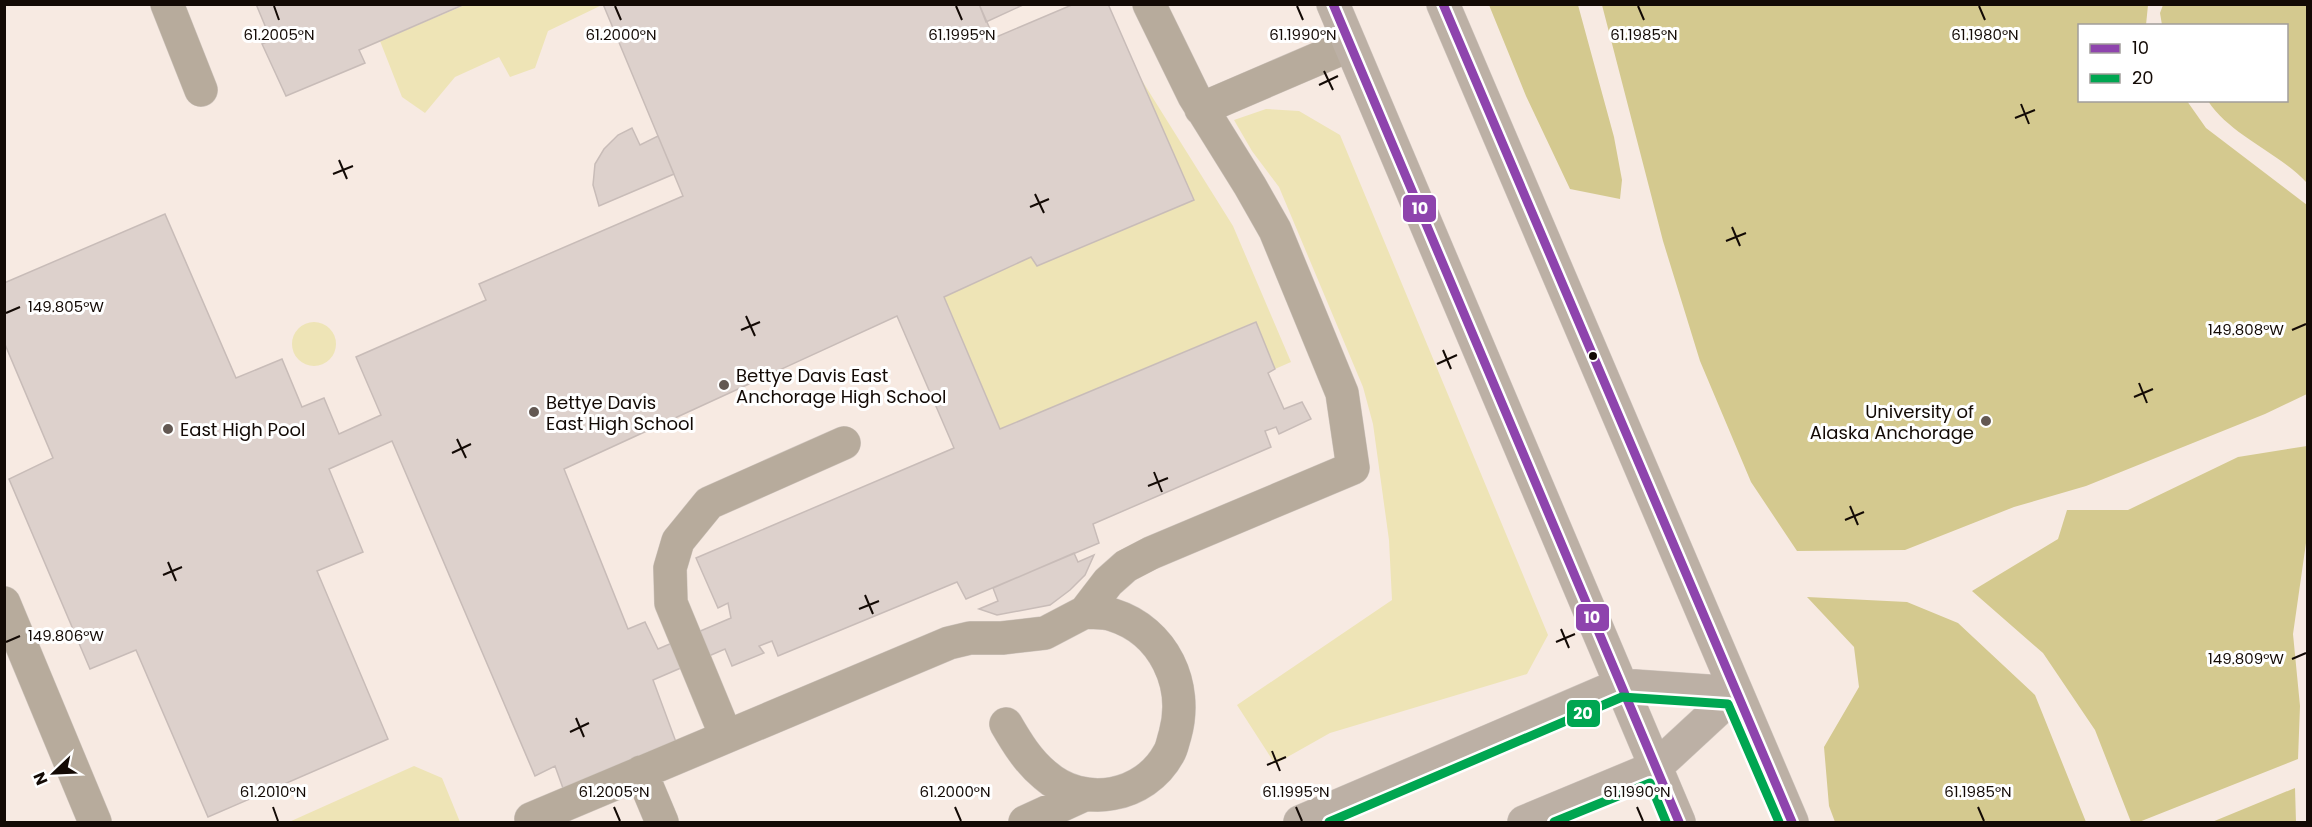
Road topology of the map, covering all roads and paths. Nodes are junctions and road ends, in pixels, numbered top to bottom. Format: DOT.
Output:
graph roads {
  1 [pos="167,4"];
  2 [pos="1149,4"];
  3 [pos="1333,4"];
  4 [pos="1443,4"];
  5 [pos="1350,45"];
  6 [pos="201,90"];
  7 [pos="1201,109"];
  8 [pos="844,443"];
  9 [pos="4,603"];
  10 [pos="1085,612"];
  11 [pos="1620,685"];
  12 [pos="1736,693"];
  13 [pos="1006,724"];
  14 [pos="726,736"];
  15 [pos="1656,767"];
  16 [pos="640,772"];
  17 [pos="1084,795"];
  18 [pos="531,819"];
  19 [pos="95,822"];
  20 [pos="662,822"];
  21 [pos="1025,822"];
  22 [pos="1300,822"];
  23 [pos="1524,822"];
  24 [pos="1679,822"];
  25 [pos="1792,822"];
  1 -- 6 [label="lane"];
  2 -- 7 [label="lane"];
  3 -- 5 [label="main road"];
  4 -- 12 [label="main road"];
  5 -- 7 [label="lane"];
  5 -- 11 [label="main road"];
  7 -- 10 [label="lane"];
  8 -- 14 [label="lane"];
  9 -- 19 [label="lane"];
  10 -- 14 [label="lane"];
  10 -- 17 [label="lane"];
  11 -- 12 [label="main road"];
  11 -- 15 [label="main road"];
  11 -- 22 [label="main road"];
  12 -- 15 [label="main road"];
  12 -- 25 [label="main road"];
  13 -- 17 [label="lane"];
  14 -- 16 [label="lane"];
  15 -- 23 [label="main road"];
  15 -- 24 [label="main road"];
  16 -- 18 [label="lane"];
  16 -- 20 [label="lane"];
  17 -- 21 [label="lane"];
}
